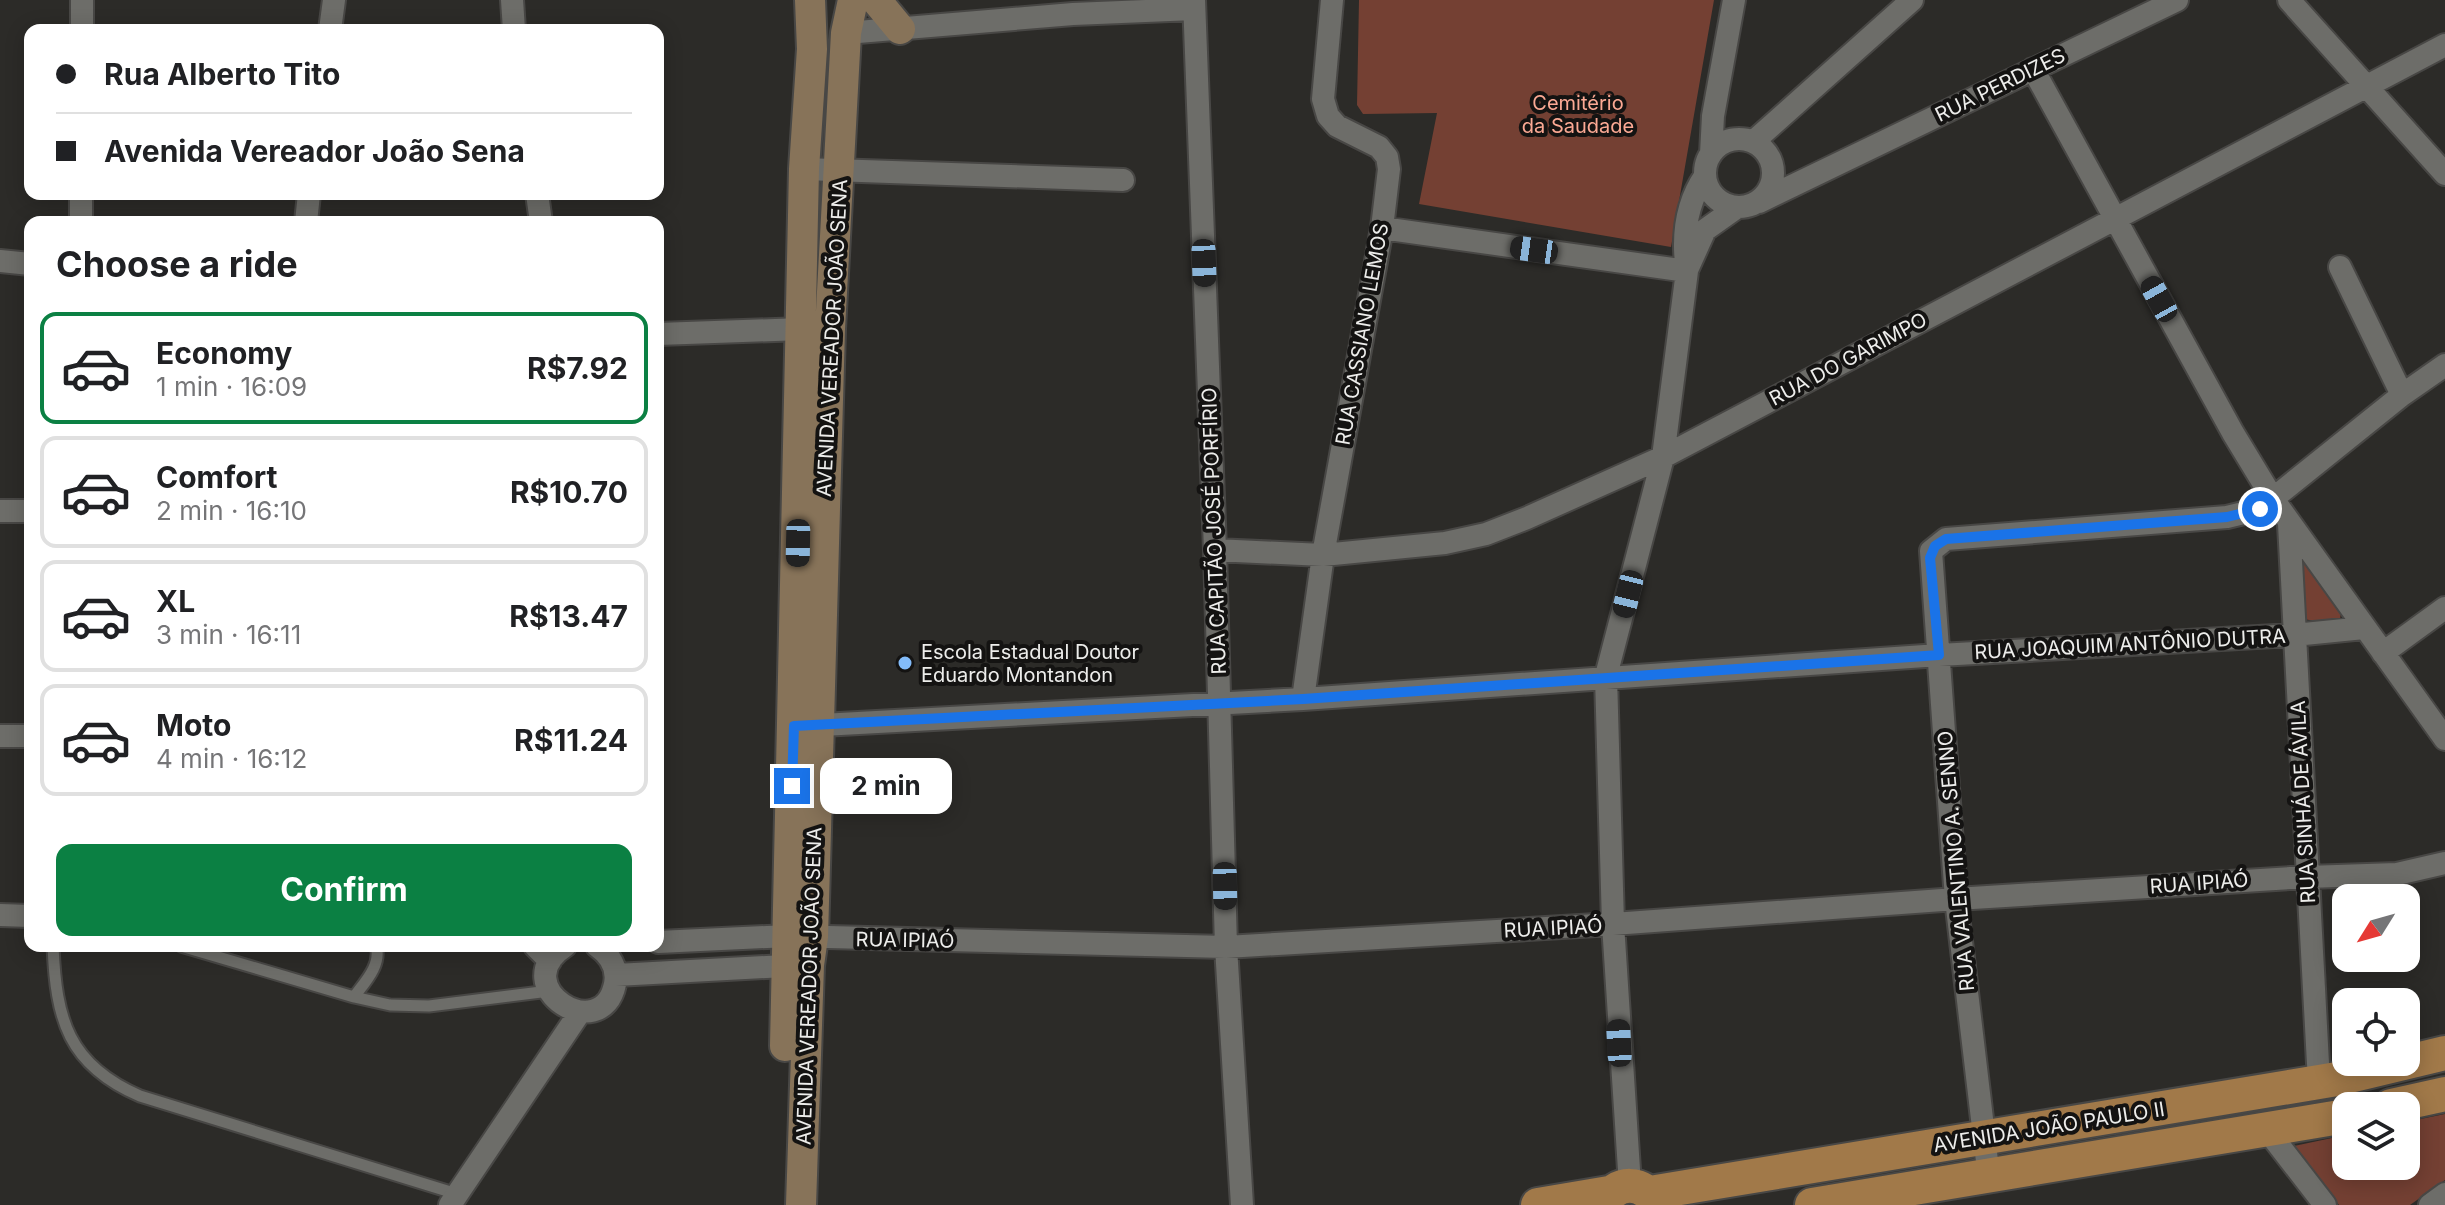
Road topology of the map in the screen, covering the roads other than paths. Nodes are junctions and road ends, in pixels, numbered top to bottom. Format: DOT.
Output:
graph roads {
  1 [pos="82,0"];
  2 [pos="334,0"];
  3 [pos="512,0"];
  4 [pos="810,0"];
  5 [pos="853,0"];
  6 [pos="876,0"];
  7 [pos="1332,0"];
  8 [pos="1734,0"];
  9 [pos="1912,0"];
  10 [pos="2177,0"];
  11 [pos="2289,0"];
  12 [pos="1194,4"];
  13 [pos="1073,7"];
  14 [pos="82,24"];
  15 [pos="331,24"];
  16 [pos="514,24"];
  17 [pos="900,29"];
  18 [pos="846,33"];
  19 [pos="2445,45"];
  20 [pos="2033,69"];
  21 [pos="2367,86"];
  22 [pos="1796,106"];
  23 [pos="1753,142"];
  24 [pos="1711,154"];
  25 [pos="1771,163"];
  26 [pos="804,169"];
  27 [pos="840,171"];
  28 [pos="1824,171"];
  29 [pos="2445,174"];
  30 [pos="1705,176"];
  31 [pos="1123,180"];
  32 [pos="1759,202"];
  33 [pos="1736,208"];
  34 [pos="2115,218"];
  35 [pos="1382,228"];
  36 [pos="0,261"];
  37 [pos="24,263"];
  38 [pos="2340,267"];
  39 [pos="1687,271"];
  40 [pos="802,329"];
  41 [pos="664,334"];
  42 [pos="2445,365"];
  43 [pos="2402,395"];
  44 [pos="1663,457"];
  45 [pos="2273,499"];
  46 [pos="0,511"];
  47 [pos="24,511"];
  48 [pos="2289,523"];
  49 [pos="1215,550"];
  50 [pos="1323,555"];
  51 [pos="2445,608"];
  52 [pos="2364,628"];
  53 [pos="2294,635"];
  54 [pos="2383,653"];
  55 [pos="1939,655"];
  56 [pos="1606,676"];
  57 [pos="1303,699"];
  58 [pos="1220,703"];
  59 [pos="806,726"];
  60 [pos="0,736"];
  61 [pos="24,736"];
  62 [pos="2445,739"];
  63 [pos="2445,863"];
  64 [pos="2307,877"];
  65 [pos="1956,899"];
  66 [pos="0,915"];
  67 [pos="24,916"];
  68 [pos="1613,924"];
  69 [pos="664,942"];
  70 [pos="1226,947"];
  71 [pos="799,951"];
  72 [pos="53,952"];
  73 [pos="201,952"];
  74 [pos="378,952"];
  75 [pos="550,952"];
  76 [pos="605,952"];
  77 [pos="645,952"];
  78 [pos="646,974"];
  79 [pos="616,975"];
  80 [pos="549,991"];
  81 [pos="354,997"];
  82 [pos="580,1012"];
  83 [pos="2445,1053"];
  84 [pos="2319,1082"];
  85 [pos="2445,1094"];
  86 [pos="2420,1100"];
  87 [pos="2332,1118"];
  88 [pos="2267,1130"];
  89 [pos="1984,1137"];
  90 [pos="1989,1178"];
  91 [pos="2445,1194"];
  92 [pos="1630,1196"];
  93 [pos="454,1200"];
  94 [pos="1831,1204"];
  95 [pos="781,1205"];
  96 [pos="801,1205"];
  97 [pos="1242,1205"];
  98 [pos="1538,1205"];
  99 [pos="2325,1205"];
  100 [pos="2430,1205"];
  1 -- 14 [label="street"];
  2 -- 15 [label="street"];
  3 -- 16 [label="street"];
  4 -- 26 [label="main road, AVENIDA VEREADOR JOÃO SENA"];
  5 -- 18 [label="main road, AVENIDA VEREADOR JOÃO SENA"];
  6 -- 17 [label="main road"];
  7 -- 35 [label="street, RUA CASSIANO LEMOS"];
  8 -- 24 [label="street"];
  9 -- 22 [label="street"];
  10 -- 20 [label="street, RUA PERDIZES"];
  11 -- 21 [label="street"];
  12 -- 13 [label="street"];
  12 -- 49 [label="street, RUA CAPITÃO JOSÉ PORFÍRIO"];
  13 -- 17 [label="street"];
  17 -- 18 [label="street"];
  18 -- 27 [label="main road, AVENIDA VEREADOR JOÃO SENA"];
  19 -- 21 [label="street, RUA DO GARIMPO"];
  20 -- 28 [label="street, RUA PERDIZES"];
  20 -- 34 [label="street"];
  21 -- 29 [label="street"];
  21 -- 34 [label="street, RUA DO GARIMPO"];
  22 -- 23 [label="street"];
  22 -- 25 [label="street"];
  23 -- 24 [label="street"];
  23 -- 25 [label="street"];
  24 -- 30 [label="street"];
  25 -- 28 [label="street, RUA PERDIZES"];
  25 -- 32 [label="street"];
  26 -- 27 [label="street"];
  26 -- 40 [label="main road, AVENIDA VEREADOR JOÃO SENA"];
  27 -- 31 [label="street"];
  27 -- 59 [label="main road, AVENIDA VEREADOR JOÃO SENA"];
  28 -- 32 [label="street, RUA PERDIZES"];
  30 -- 33 [label="street"];
  30 -- 39 [label="street"];
  32 -- 33 [label="street"];
  33 -- 39 [label="street"];
  34 -- 44 [label="street, RUA DO GARIMPO"];
  34 -- 45 [label="street"];
  35 -- 39 [label="street"];
  35 -- 50 [label="street, RUA CASSIANO LEMOS"];
  36 -- 37 [label="street"];
  38 -- 43 [label="street"];
  39 -- 44 [label="street"];
  40 -- 41 [label="street"];
  40 -- 59 [label="main road, AVENIDA VEREADOR JOÃO SENA"];
  42 -- 43 [label="street"];
  43 -- 45 [label="street"];
  44 -- 50 [label="street, RUA DO GARIMPO"];
  44 -- 56 [label="street"];
  45 -- 48 [label="street"];
  45 -- 55 [label="street, RUA VALENTINO A. SENNO"];
  46 -- 47 [label="street"];
  48 -- 52 [label="street"];
  48 -- 53 [label="street, RUA SINHÁ DE ÁVILA"];
  49 -- 50 [label="street, RUA DO GARIMPO"];
  49 -- 58 [label="street, RUA CAPITÃO JOSÉ PORFÍRIO"];
  50 -- 57 [label="street, RUA CASSIANO LEMOS"];
  51 -- 54 [label="street"];
  52 -- 53 [label="street, RUA JOAQUIM ANTÔNIO DUTRA"];
  52 -- 54 [label="street"];
  53 -- 55 [label="street, RUA JOAQUIM ANTÔNIO DUTRA"];
  53 -- 64 [label="street, RUA SINHÁ DE ÁVILA"];
  54 -- 62 [label="street"];
  55 -- 56 [label="street, RUA JOAQUIM ANTÔNIO DUTRA"];
  55 -- 65 [label="street, RUA VALENTINO A. SENNO"];
  56 -- 57 [label="street, RUA JOAQUIM ANTÔNIO DUTRA"];
  56 -- 68 [label="street"];
  57 -- 58 [label="street, RUA JOAQUIM ANTÔNIO DUTRA"];
  58 -- 59 [label="street, RUA JOAQUIM ANTÔNIO DUTRA"];
  58 -- 70 [label="street, RUA CAPITÃO JOSÉ PORFÍRIO"];
  59 -- 71 [label="main road, AVENIDA VEREADOR JOÃO SENA"];
  60 -- 61 [label="street"];
  63 -- 64 [label="street, RUA IPIAÓ"];
  64 -- 65 [label="street, RUA IPIAÓ"];
  64 -- 84 [label="street, RUA SINHÁ DE ÁVILA"];
  65 -- 68 [label="street, RUA IPIAÓ"];
  65 -- 89 [label="street, RUA VALENTINO A. SENNO"];
  66 -- 67 [label="street"];
  68 -- 70 [label="street, RUA IPIAÓ"];
  68 -- 92 [label="street"];
  69 -- 71 [label="street, RUA IPIAÓ"];
  70 -- 71 [label="street, RUA IPIAÓ"];
  70 -- 97 [label="street, RUA CAPITÃO JOSÉ PORFÍRIO"];
  71 -- 78 [label="street, RUA IPIAÓ"];
  71 -- 95 [label="main road, AVENIDA VEREADOR JOÃO SENA"];
  71 -- 96 [label="main road, AVENIDA VEREADOR JOÃO SENA"];
  72 -- 93 [label="lane"];
  73 -- 81 [label="lane"];
  74 -- 81 [label="lane"];
  75 -- 80 [label="street"];
  76 -- 79 [label="street"];
  77 -- 78 [label="street"];
  78 -- 79 [label="street, RUA IPIAÓ"];
  79 -- 82 [label="street"];
  80 -- 81 [label="lane"];
  80 -- 82 [label="street"];
  82 -- 93 [label="street"];
  83 -- 84 [label="main road, AVENIDA JOÃO PAULO II"];
  84 -- 89 [label="main road, AVENIDA JOÃO PAULO II"];
  85 -- 86 [label="main road"];
  87 -- 88 [label="main road, AVENIDA JOÃO PAULO II"];
  88 -- 90 [label="main road, AVENIDA JOÃO PAULO II"];
  88 -- 99 [label="street"];
  89 -- 90 [label="street, RUA VALENTINO A. SENNO"];
  89 -- 92 [label="main road, AVENIDA JOÃO PAULO II"];
  90 -- 94 [label="main road, AVENIDA JOÃO PAULO II"];
  91 -- 100 [label="street"];
  92 -- 98 [label="main road, AVENIDA JOÃO PAULO II"];
}
